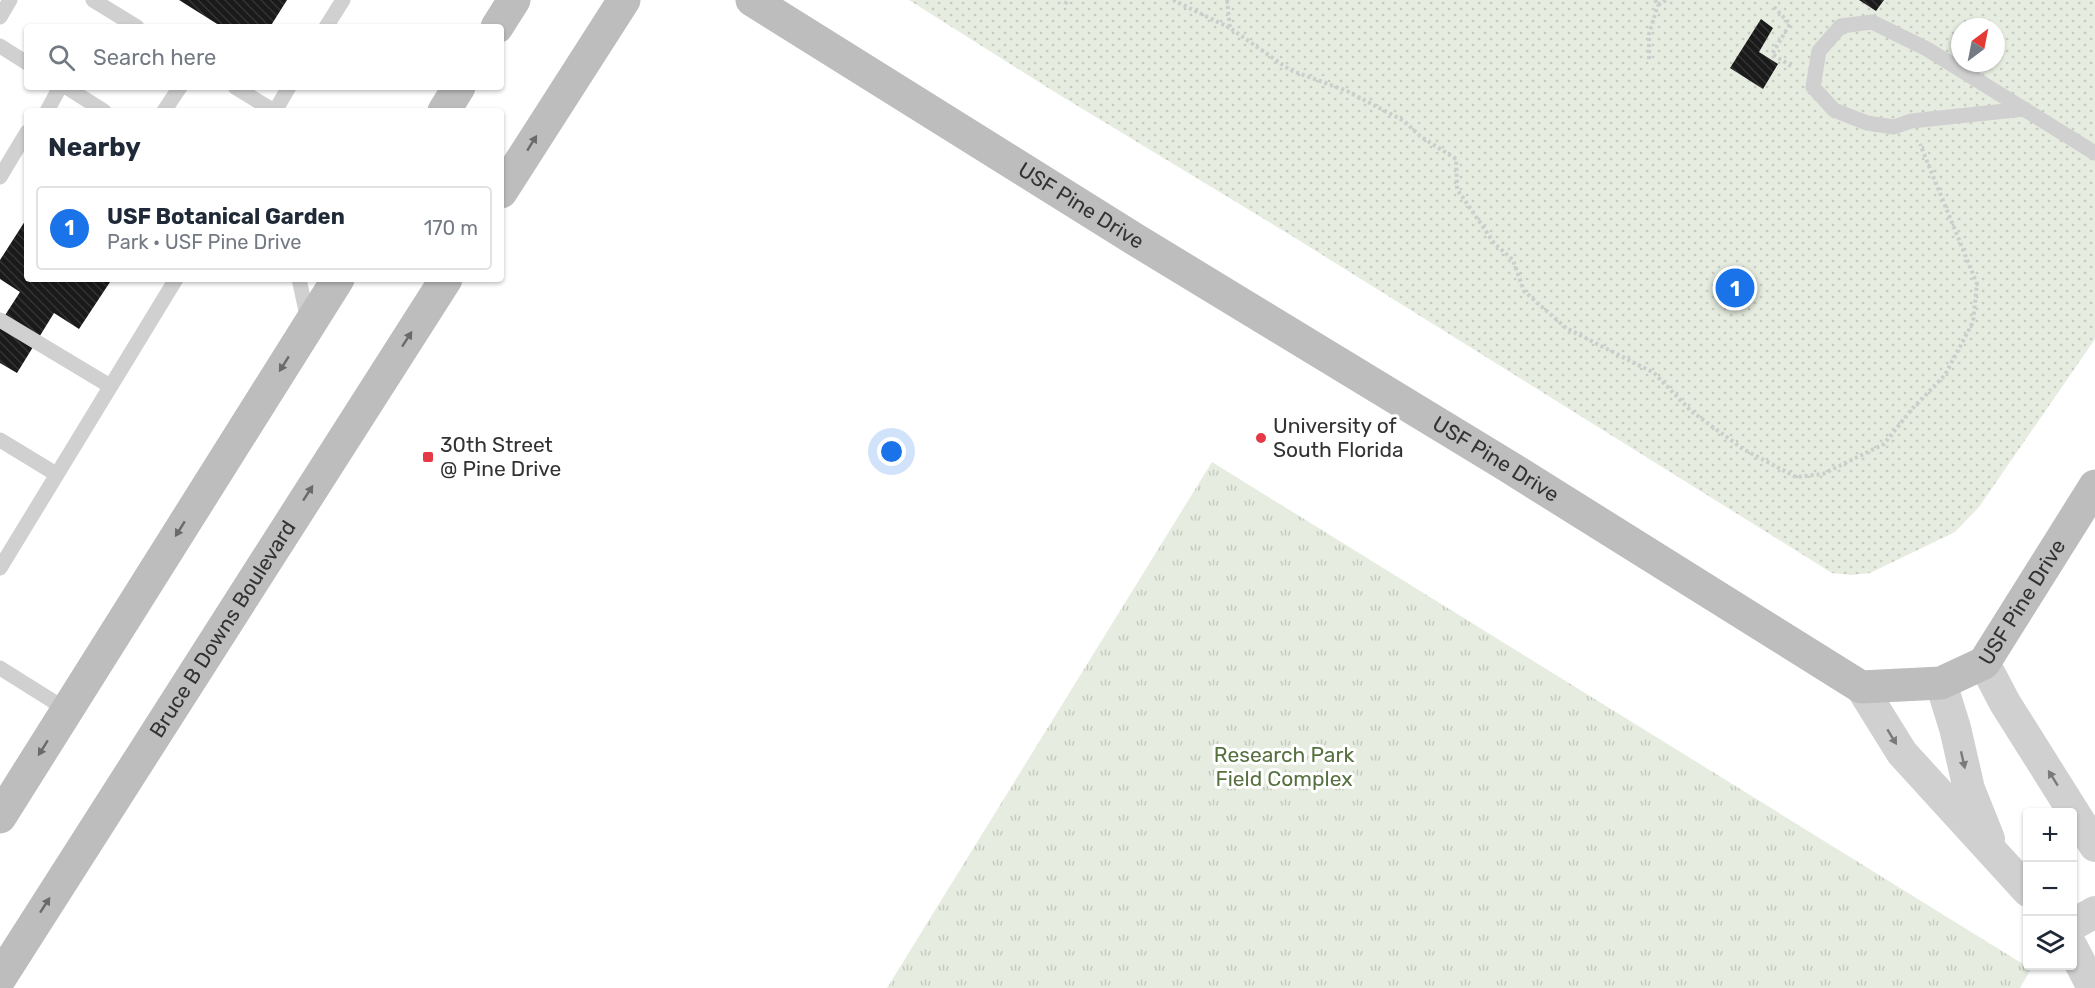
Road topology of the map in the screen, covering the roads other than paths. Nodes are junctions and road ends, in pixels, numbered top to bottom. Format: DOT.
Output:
graph roads {
  1 [pos="10,0"];
  2 [pos="93,0"];
  3 [pos="343,0"];
  4 [pos="514,0"];
  5 [pos="624,0"];
  6 [pos="752,0"];
  7 [pos="0,17"];
  8 [pos="132,24"];
  9 [pos="328,24"];
  10 [pos="499,24"];
  11 [pos="0,46"];
  12 [pos="24,61"];
  13 [pos="58,90"];
  14 [pos="71,90"];
  15 [pos="178,90"];
  16 [pos="240,90"];
  17 [pos="287,90"];
  18 [pos="457,90"];
  19 [pos="49,108"];
  20 [pos="99,108"];
  21 [pos="166,108"];
  22 [pos="269,108"];
  23 [pos="276,108"];
  24 [pos="446,108"];
  25 [pos="2025,109"];
  26 [pos="24,137"];
  27 [pos="2095,153"];
  28 [pos="0,177"];
  29 [pos="504,187"];
  30 [pos="174,282"];
  31 [pos="300,282"];
  32 [pos="336,282"];
  33 [pos="444,282"];
  34 [pos="0,320"];
  35 [pos="309,324"];
  36 [pos="111,386"];
  37 [pos="0,440"];
  38 [pos="56,474"];
  39 [pos="2095,486"];
  40 [pos="0,568"];
  41 [pos="1984,663"];
  42 [pos="0,668"];
  43 [pos="1941,683"];
  44 [pos="1862,687"];
  45 [pos="67,710"];
  46 [pos="5,796"];
  47 [pos="2095,846"];
  48 [pos="1996,856"];
  49 [pos="2023,886"];
  50 [pos="2095,912"];
  51 [pos="2077,923"];
  52 [pos="2077,955"];
  53 [pos="7,966"];
  54 [pos="8,988"];
  55 [pos="2093,988"];
  1 -- 7 [label="lane"];
  2 -- 8 [label="lane"];
  3 -- 9 [label="lane"];
  4 -- 10 [label="main road"];
  29 -- 5 [label="main road, one-way"];
  6 -- 44 [label="main road, USF Pine Drive"];
  11 -- 12 [label="lane"];
  13 -- 19 [label="lane"];
  14 -- 20 [label="lane"];
  15 -- 21 [label="lane"];
  16 -- 22 [label="lane"];
  17 -- 23 [label="lane"];
  18 -- 24 [label="main road"];
  25 -- 25 [label="lane"];
  25 -- 27 [label="lane"];
  26 -- 28 [label="lane"];
  30 -- 36 [label="lane"];
  31 -- 35 [label="lane"];
  32 -- 35 [label="main road"];
  53 -- 33 [label="main road, Bruce B Downs Boulevard, one-way"];
  34 -- 36 [label="lane"];
  35 -- 45 [label="main road, one-way"];
  36 -- 38 [label="lane"];
  37 -- 38 [label="lane"];
  38 -- 40 [label="lane"];
  39 -- 41 [label="main road, USF Pine Drive"];
  41 -- 43 [label="main road, USF Pine Drive"];
  47 -- 41 [label="street, one-way"];
  42 -- 45 [label="lane"];
  43 -- 44 [label="main road, USF Pine Drive"];
  43 -- 48 [label="street, one-way"];
  44 -- 48 [label="street, one-way"];
  45 -- 46 [label="main road, one-way"];
  48 -- 49 [label="street"];
  50 -- 51 [label="street"];
  52 -- 55 [label="street"];
  53 -- 54 [label="main road"];
}
